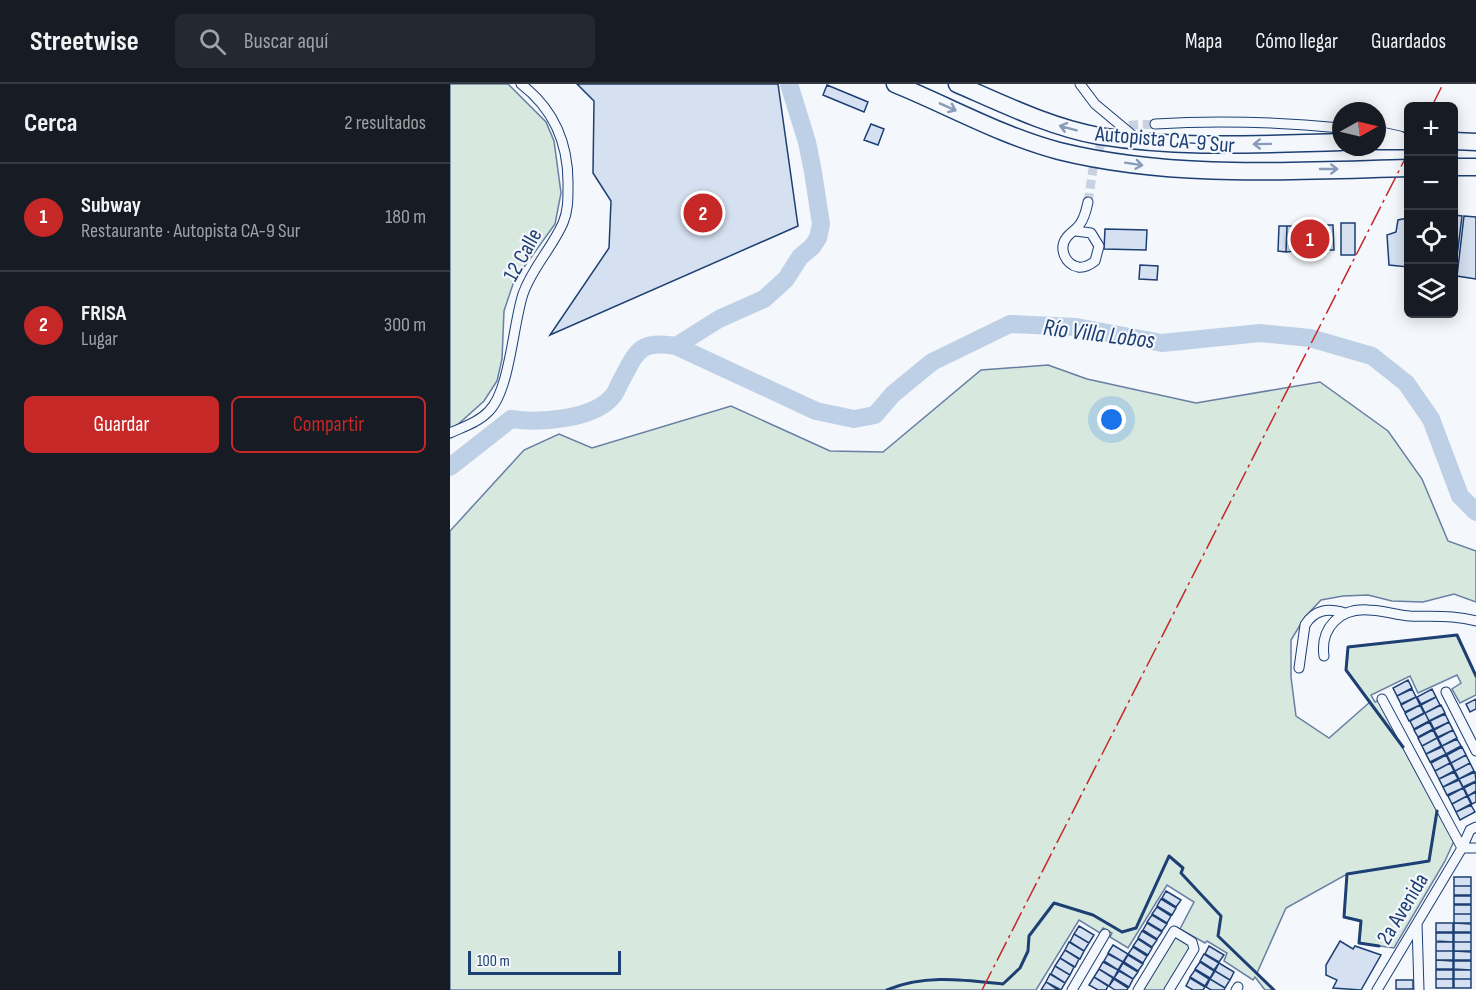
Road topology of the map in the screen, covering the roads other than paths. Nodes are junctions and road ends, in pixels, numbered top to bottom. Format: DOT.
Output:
graph roads {
  1 [pos="521,84"];
  2 [pos="895,84"];
  3 [pos="957,84"];
  4 [pos="1080,84"];
  5 [pos="1155,124"];
  6 [pos="1332,127"];
  7 [pos="1386,134"];
  8 [pos="1404,139"];
  9 [pos="1404,140"];
  10 [pos="1139,141"];
  11 [pos="1386,141"];
  12 [pos="1458,141"];
  13 [pos="1332,142"];
  14 [pos="1476,142"];
  15 [pos="1458,167"];
  16 [pos="1476,167"];
  17 [pos="1404,168"];
  18 [pos="1088,202"];
  19 [pos="1076,231"];
  20 [pos="450,433"];
  21 [pos="1345,613"];
  22 [pos="1476,621"];
  23 [pos="1324,656"];
  24 [pos="1299,668"];
  25 [pos="1446,692"];
  26 [pos="1382,699"];
  27 [pos="1476,751"];
  28 [pos="1473,829"];
  29 [pos="1476,842"];
  30 [pos="1462,848"];
  31 [pos="1476,848"];
  32 [pos="1417,923"];
  33 [pos="1105,934"];
  34 [pos="1072,990"];
  35 [pos="1138,990"];
  36 [pos="1169,990"];
  37 [pos="1377,990"];
  38 [pos="1419,990"];
  1 -- 20 [label="street, 12 Calle"];
  2 -- 17 [label="highway, Autopista CA-9 Sur, one-way"];
  10 -- 3 [label="highway, Autopista CA-9 Sur, one-way"];
  4 -- 10 [label="street"];
  5 -- 6 [label="street"];
  7 -- 8 [label="street"];
  9 -- 11 [label="highway"];
  13 -- 10 [label="highway, Autopista CA-9 Sur, one-way"];
  12 -- 14 [label="highway"];
  15 -- 16 [label="highway"];
  18 -- 19 [label="street"];
  19 -- 19 [label="street"];
  21 -- 22 [label="street"];
  21 -- 23 [label="street"];
  21 -- 24 [label="street"];
  25 -- 27 [label="street"];
  26 -- 30 [label="street"];
  28 -- 29 [label="street"];
  28 -- 30 [label="street, 2a Avenida"];
  30 -- 31 [label="street"];
  30 -- 32 [label="street, 2a Avenida"];
  32 -- 37 [label="street, 2a Avenida"];
  32 -- 38 [label="street"];
  33 -- 34 [label="street"];
  35 -- 36 [label="street"];
}
